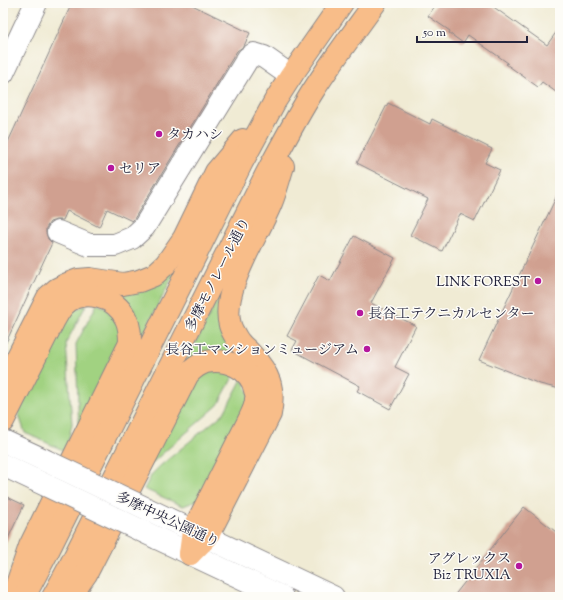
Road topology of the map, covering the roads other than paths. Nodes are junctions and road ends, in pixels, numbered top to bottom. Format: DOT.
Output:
graph roads {
  1 [pos="36,3"];
  2 [pos="342,3"];
  3 [pos="375,3"];
  4 [pos="3,73"];
  5 [pos="291,76"];
  6 [pos="275,101"];
  7 [pos="298,115"];
  8 [pos="58,232"];
  9 [pos="3,386"];
  10 [pos="3,421"];
  11 [pos="3,441"];
  12 [pos="3,465"];
  13 [pos="200,534"];
  14 [pos="190,554"];
  15 [pos="13,597"];
  16 [pos="24,597"];
  17 [pos="53,597"];
  18 [pos="70,597"];
  19 [pos="282,597"];
  20 [pos="333,597"];
  1 -- 4 [label="street"];
  2 -- 5 [label="main road, 多摩モノレール通り"];
  3 -- 7 [label="main road, 多摩モノレール通り"];
  5 -- 6 [label="main road, 多摩モノレール通り"];
  5 -- 8 [label="street"];
  6 -- 9 [label="main road"];
  6 -- 16 [label="main road, 多摩モノレール通り"];
  7 -- 13 [label="main road"];
  7 -- 17 [label="main road, 多摩モノレール通り"];
  10 -- 15 [label="main road"];
  11 -- 13 [label="street, 多摩中央公園通り, bridge"];
  12 -- 14 [label="street, 多摩中央公園通り, bridge"];
  13 -- 14 [label="main road"];
  13 -- 18 [label="main road"];
  13 -- 20 [label="street, 多摩中央公園通り"];
  14 -- 19 [label="street, 多摩中央公園通り"];
}
